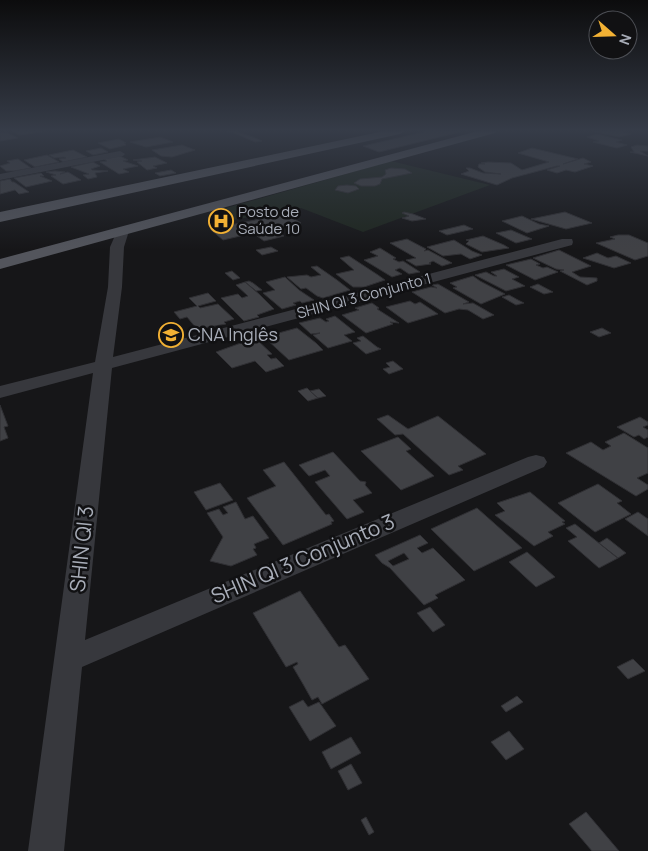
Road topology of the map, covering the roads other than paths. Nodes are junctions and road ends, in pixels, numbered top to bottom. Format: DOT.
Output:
graph roads {
  1 [pos="29,171"];
  2 [pos="209,171"];
  3 [pos="344,171"];
  4 [pos="0,176"];
  5 [pos="174,178"];
  6 [pos="224,203"];
  7 [pos="0,217"];
  8 [pos="112,238"];
  9 [pos="567,242"];
  10 [pos="1,264"];
  11 [pos="103,365"];
  12 [pos="0,392"];
  13 [pos="536,462"];
  14 [pos="70,659"];
  15 [pos="46,851"];
  1 -- 4 [label="street"];
  2 -- 5 [label="main road"];
  3 -- 6 [label="main road"];
  5 -- 6 [label="main road"];
  5 -- 7 [label="main road"];
  6 -- 8 [label="main road"];
  8 -- 10 [label="main road"];
  8 -- 11 [label="street, SHIN QI 3"];
  9 -- 11 [label="street, SHIN QI 3 Conjunto 1"];
  11 -- 12 [label="street, SHIN QI 3 Conjunto 1"];
  11 -- 14 [label="street, SHIN QI 3"];
  13 -- 14 [label="street, SHIN QI 3 Conjunto 3"];
  14 -- 15 [label="street, SHIN QI 3"];
}
